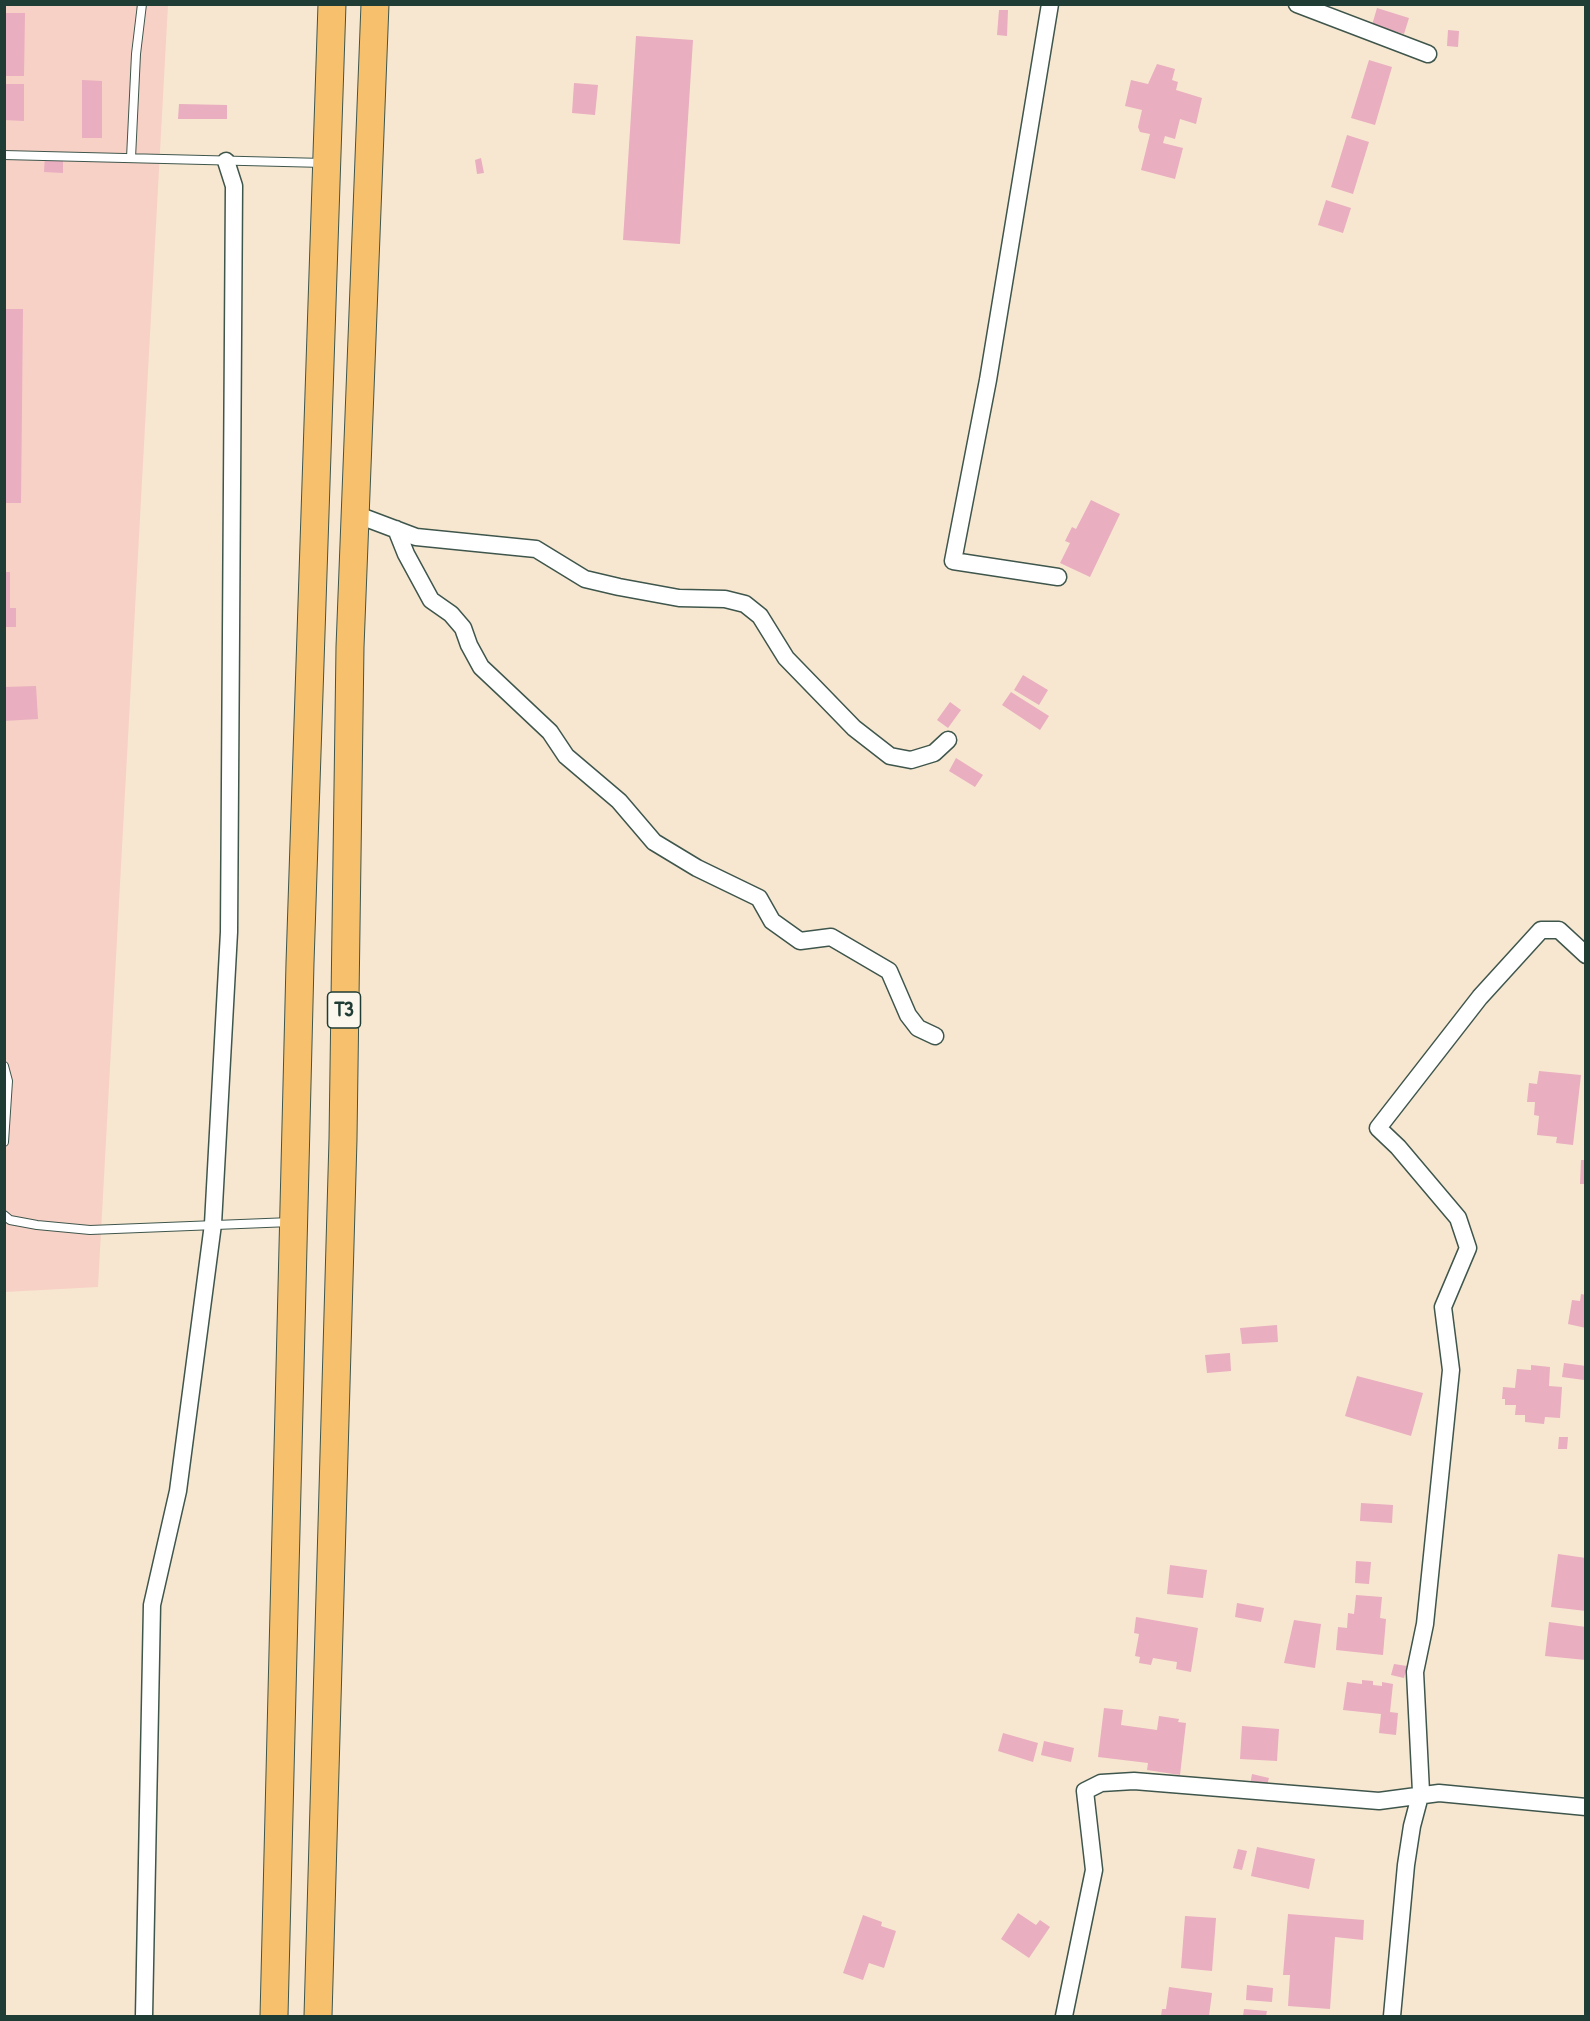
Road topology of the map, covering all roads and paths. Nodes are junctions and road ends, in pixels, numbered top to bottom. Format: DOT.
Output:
graph roads {
  1 [pos="142,4"];
  2 [pos="332,4"];
  3 [pos="375,4"];
  4 [pos="1050,4"];
  5 [pos="1297,4"];
  6 [pos="1428,54"];
  7 [pos="4,155"];
  8 [pos="131,158"];
  9 [pos="226,160"];
  10 [pos="327,163"];
  11 [pos="355,514"];
  12 [pos="396,529"];
  13 [pos="1058,577"];
  14 [pos="948,740"];
  15 [pos="1586,955"];
  16 [pos="935,1036"];
  17 [pos="4,1066"];
  18 [pos="4,1142"];
  19 [pos="4,1215"];
  20 [pos="295,1221"];
  21 [pos="213,1224"];
  22 [pos="1420,1796"];
  23 [pos="1586,1807"];
  24 [pos="144,2016"];
  25 [pos="274,2016"];
  26 [pos="318,2016"];
  27 [pos="1064,2016"];
  28 [pos="1392,2016"];
  1 -- 8 [label="lane"];
  2 -- 10 [label="highway, T3"];
  3 -- 11 [label="highway, T3"];
  4 -- 13 [label="street"];
  5 -- 6 [label="street"];
  7 -- 8 [label="lane"];
  8 -- 9 [label="lane"];
  9 -- 10 [label="lane"];
  9 -- 21 [label="street"];
  10 -- 20 [label="highway, T3"];
  11 -- 12 [label="street"];
  11 -- 26 [label="highway, T3"];
  12 -- 14 [label="street"];
  12 -- 16 [label="street"];
  15 -- 22 [label="street"];
  17 -- 18 [label="lane"];
  19 -- 21 [label="lane"];
  20 -- 21 [label="lane"];
  20 -- 25 [label="highway, T3"];
  21 -- 24 [label="street"];
  22 -- 23 [label="street"];
  22 -- 27 [label="street"];
  22 -- 28 [label="street"];
}
